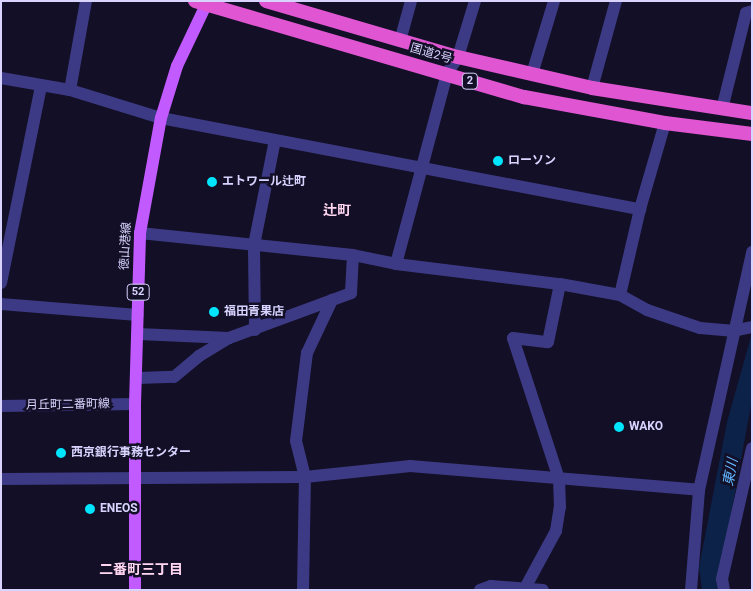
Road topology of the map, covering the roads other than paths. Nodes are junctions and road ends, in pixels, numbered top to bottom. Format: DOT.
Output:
graph roads {
  1 [pos="86,1"];
  2 [pos="266,1"];
  3 [pos="412,1"];
  4 [pos="475,1"];
  5 [pos="554,1"];
  6 [pos="616,1"];
  7 [pos="203,2"];
  8 [pos="752,11"];
  9 [pos="400,41"];
  10 [pos="458,56"];
  11 [pos="447,73"];
  12 [pos="532,74"];
  13 [pos="1,78"];
  14 [pos="41,87"];
  15 [pos="592,88"];
  16 [pos="70,90"];
  17 [pos="722,109"];
  18 [pos="752,113"];
  19 [pos="161,118"];
  20 [pos="665,123"];
  21 [pos="752,134"];
  22 [pos="275,140"];
  23 [pos="421,169"];
  24 [pos="640,209"];
  25 [pos="140,233"];
  26 [pos="254,245"];
  27 [pos="5,250"];
  28 [pos="752,252"];
  29 [pos="353,255"];
  30 [pos="396,264"];
  31 [pos="1,283"];
  32 [pos="560,284"];
  33 [pos="620,295"];
  34 [pos="332,300"];
  35 [pos="1,304"];
  36 [pos="138,315"];
  37 [pos="752,327"];
  38 [pos="255,330"];
  39 [pos="732,331"];
  40 [pos="138,334"];
  41 [pos="229,338"];
  42 [pos="138,378"];
  43 [pos="135,404"];
  44 [pos="1,406"];
  45 [pos="752,448"];
  46 [pos="305,477"];
  47 [pos="1,479"];
  48 [pos="136,479"];
  49 [pos="559,479"];
  50 [pos="699,490"];
  51 [pos="524,588"];
  52 [pos="135,590"];
  53 [pos="303,590"];
  54 [pos="480,590"];
  55 [pos="543,590"];
  56 [pos="691,590"];
  57 [pos="724,590"];
  1 -- 16 [label="street"];
  2 -- 9 [label="highway, 国道2号 / 2"];
  3 -- 9 [label="street"];
  4 -- 10 [label="street"];
  5 -- 12 [label="street"];
  6 -- 15 [label="street"];
  7 -- 11 [label="highway, 国道2号 / 2"];
  7 -- 19 [label="main road, 徳山港線 / 52"];
  8 -- 17 [label="street"];
  9 -- 10 [label="highway, 国道2号 / 2"];
  10 -- 11 [label="street"];
  10 -- 12 [label="highway, 国道2号 / 2"];
  11 -- 20 [label="highway, 国道2号 / 2"];
  11 -- 23 [label="street"];
  12 -- 15 [label="highway, 国道2号 / 2"];
  13 -- 14 [label="street"];
  14 -- 16 [label="street"];
  14 -- 27 [label="street"];
  15 -- 17 [label="highway, 国道2号 / 2"];
  16 -- 19 [label="street"];
  17 -- 18 [label="highway, 国道2号 / 2"];
  19 -- 22 [label="street"];
  19 -- 25 [label="main road, 徳山港線 / 52"];
  20 -- 21 [label="highway, 国道2号 / 2"];
  20 -- 24 [label="street"];
  22 -- 23 [label="street"];
  22 -- 26 [label="street"];
  23 -- 24 [label="street"];
  23 -- 30 [label="street"];
  24 -- 33 [label="street"];
  25 -- 26 [label="street"];
  25 -- 36 [label="main road, 徳山港線 / 52"];
  26 -- 29 [label="street"];
  26 -- 38 [label="street"];
  27 -- 31 [label="street"];
  28 -- 39 [label="street"];
  29 -- 30 [label="street"];
  29 -- 34 [label="street"];
  30 -- 32 [label="street"];
  32 -- 33 [label="street"];
  32 -- 49 [label="street"];
  33 -- 39 [label="street"];
  34 -- 38 [label="street"];
  34 -- 46 [label="street"];
  35 -- 36 [label="street"];
  36 -- 40 [label="main road, 徳山港線 / 52"];
  37 -- 39 [label="street"];
  38 -- 41 [label="street"];
  39 -- 50 [label="street"];
  40 -- 41 [label="street"];
  40 -- 42 [label="main road, 徳山港線 / 52"];
  41 -- 42 [label="street"];
  42 -- 43 [label="main road, 徳山港線 / 52"];
  43 -- 44 [label="street, 月丘町二番町線"];
  43 -- 48 [label="main road, 徳山港線 / 52"];
  45 -- 57 [label="street"];
  46 -- 48 [label="street"];
  46 -- 49 [label="street"];
  46 -- 53 [label="street"];
  47 -- 48 [label="street"];
  48 -- 52 [label="main road, 徳山港線 / 52"];
  49 -- 50 [label="street"];
  49 -- 51 [label="street"];
  50 -- 56 [label="street"];
  51 -- 54 [label="street"];
  51 -- 55 [label="street"];
}
